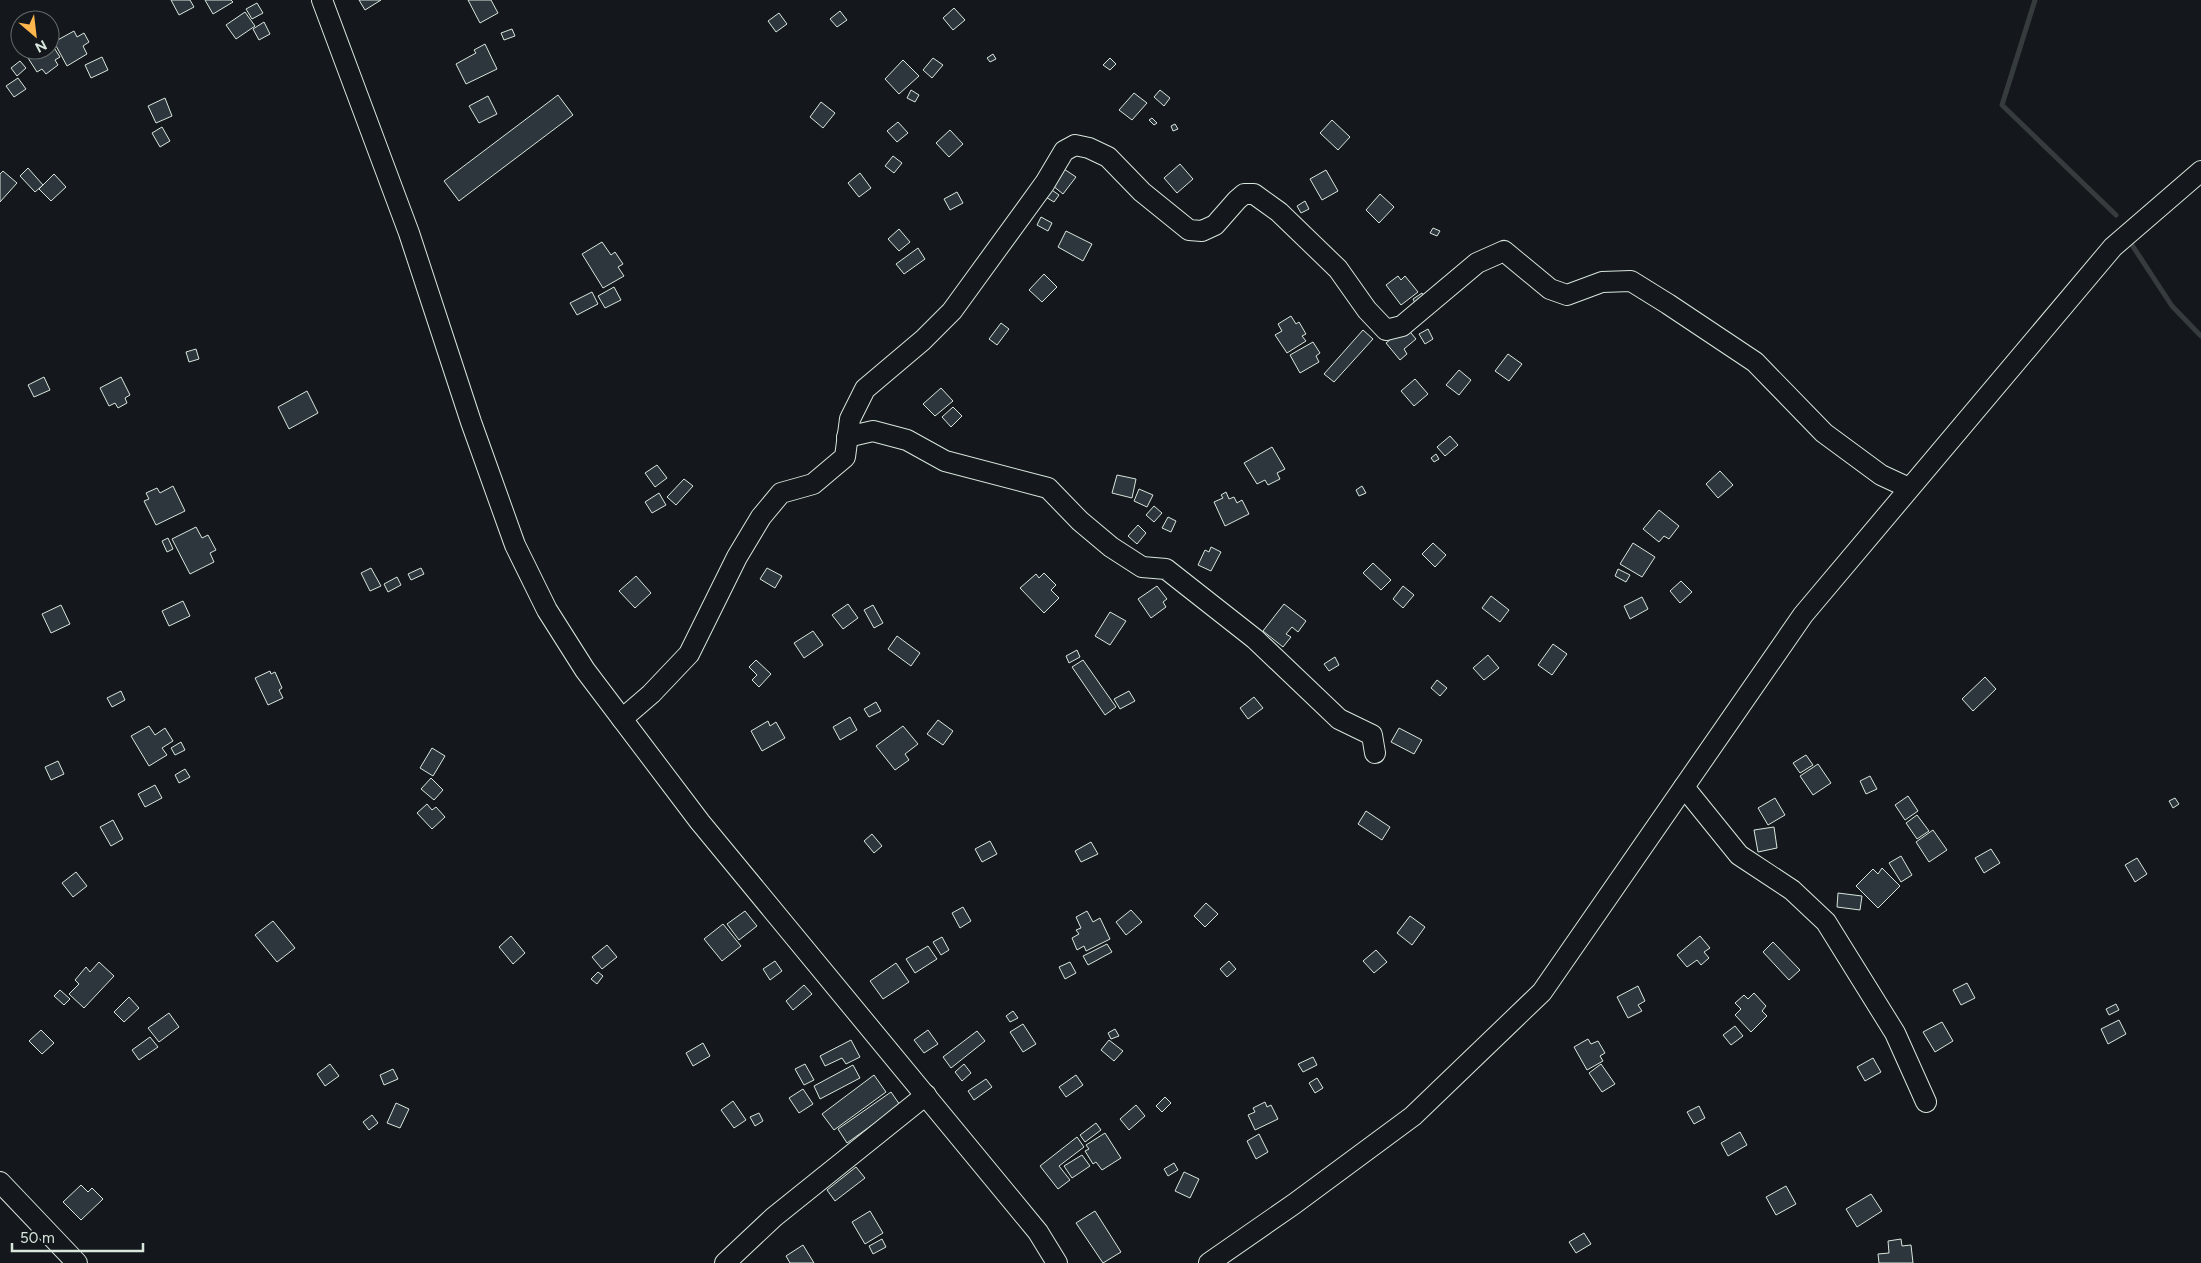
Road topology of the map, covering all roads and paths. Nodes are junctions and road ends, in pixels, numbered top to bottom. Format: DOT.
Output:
graph roads {
  1 [pos="322,0"];
  2 [pos="2201,171"];
  3 [pos="848,438"];
  4 [pos="1909,488"];
  5 [pos="622,719"];
  6 [pos="1375,753"];
  7 [pos="1684,787"];
  8 [pos="926,1096"];
  9 [pos="1926,1102"];
  10 [pos="0,1182"];
  11 [pos="77,1263"];
  12 [pos="725,1263"];
  13 [pos="1057,1263"];
  14 [pos="1209,1263"];
  1 -- 5 [label="street"];
  2 -- 4 [label="street"];
  3 -- 4 [label="street"];
  3 -- 5 [label="street"];
  3 -- 6 [label="street"];
  4 -- 7 [label="street"];
  5 -- 8 [label="street"];
  7 -- 9 [label="street"];
  7 -- 14 [label="street"];
  8 -- 12 [label="street"];
  8 -- 13 [label="street"];
  10 -- 11 [label="street"];
}
